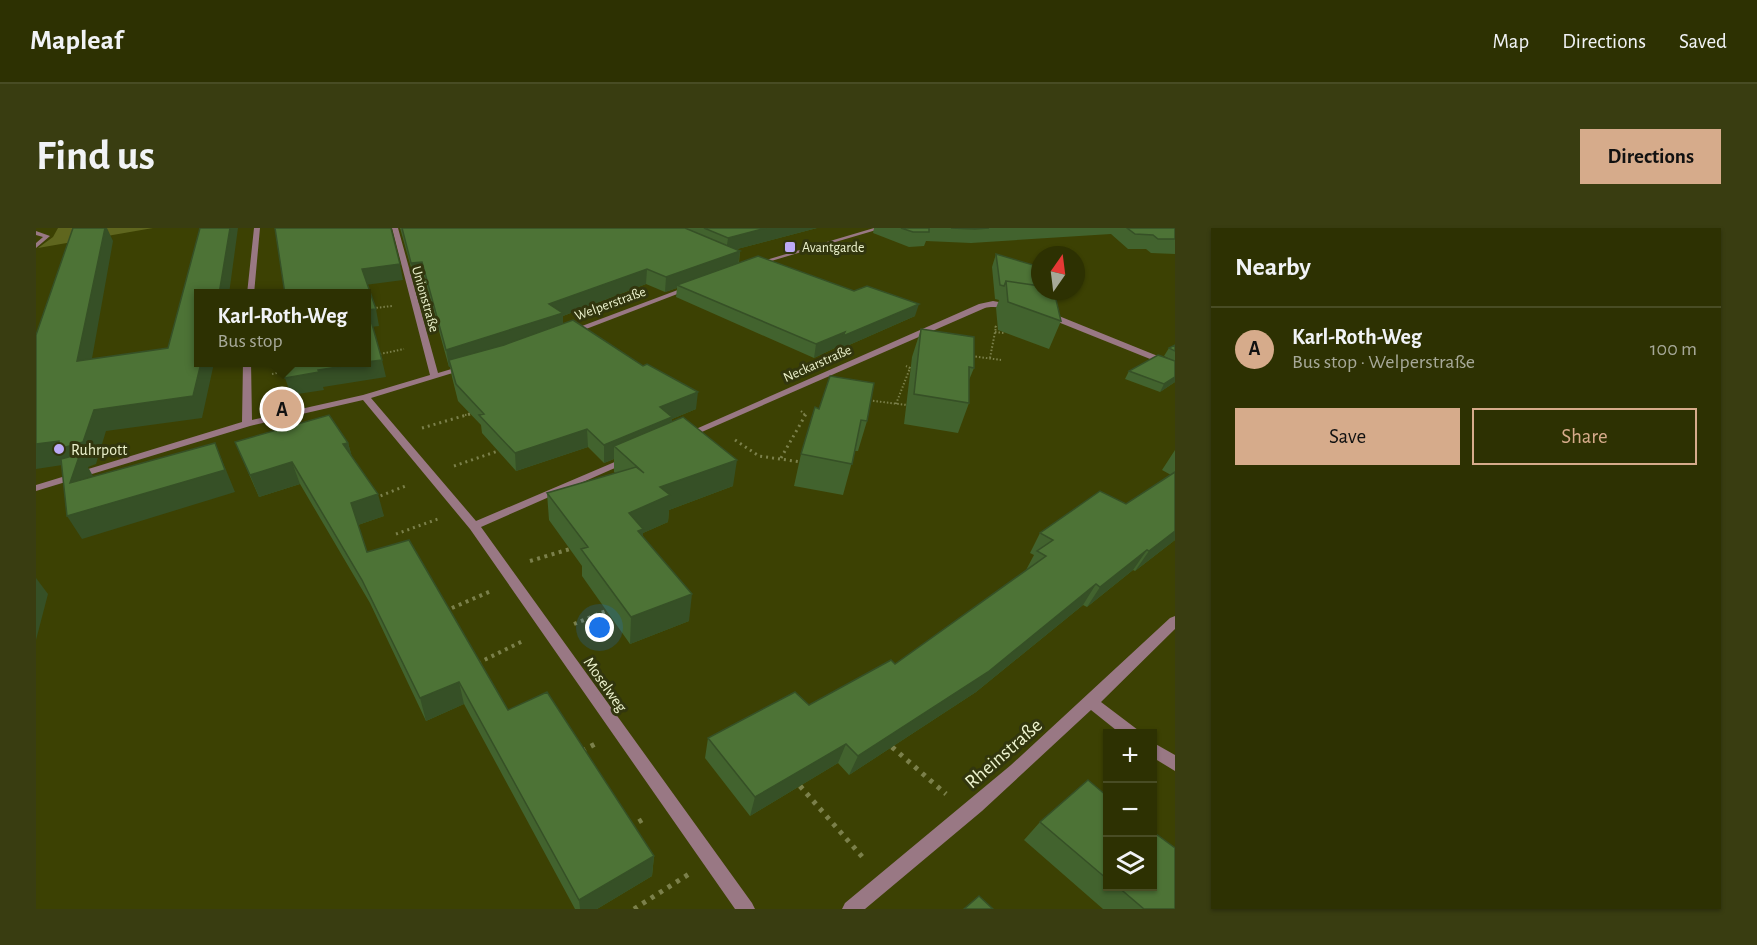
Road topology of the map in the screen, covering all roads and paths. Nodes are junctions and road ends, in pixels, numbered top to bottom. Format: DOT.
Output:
graph roads {
  1 [pos="257,228"];
  2 [pos="395,228"];
  3 [pos="880,228"];
  4 [pos="36,233"];
  5 [pos="36,246"];
  6 [pos="739,269"];
  7 [pos="700,284"];
  8 [pos="251,289"];
  9 [pos="1018,305"];
  10 [pos="1036,309"];
  11 [pos="996,327"];
  12 [pos="994,332"];
  13 [pos="1004,333"];
  14 [pos="557,337"];
  15 [pos="426,345"];
  16 [pos="371,356"];
  17 [pos="965,356"];
  18 [pos="990,358"];
  19 [pos="1000,360"];
  20 [pos="1175,366"];
  21 [pos="247,367"];
  22 [pos="468,367"];
  23 [pos="293,370"];
  24 [pos="914,373"];
  25 [pos="435,377"];
  26 [pos="247,379"];
  27 [pos="365,397"];
  28 [pos="863,399"];
  29 [pos="896,404"];
  30 [pos="907,405"];
  31 [pos="470,414"];
  32 [pos="806,414"];
  33 [pos="802,420"];
  34 [pos="810,421"];
  35 [pos="247,424"];
  36 [pos="711,424"];
  37 [pos="398,435"];
  38 [pos="674,440"];
  39 [pos="498,451"];
  40 [pos="642,454"];
  41 [pos="781,458"];
  42 [pos="801,462"];
  43 [pos="431,475"];
  44 [pos="36,488"];
  45 [pos="372,499"];
  46 [pos="461,510"];
  47 [pos="474,526"];
  48 [pos="396,534"];
  49 [pos="570,549"];
  50 [pos="509,576"];
  51 [pos="606,611"];
  52 [pos="443,612"];
  53 [pos="1175,621"];
  54 [pos="549,631"];
  55 [pos="473,665"];
  56 [pos="1092,703"];
  57 [pos="1126,729"];
  58 [pos="892,747"];
  59 [pos="1157,751"];
  60 [pos="1175,764"];
  61 [pos="800,786"];
  62 [pos="967,813"];
  63 [pos="711,860"];
  64 [pos="885,882"];
  65 [pos="634,909"];
  66 [pos="746,909"];
  67 [pos="851,909"];
  1 -- 8 [label="street"];
  2 -- 15 [label="street, Unionstraße"];
  3 -- 6 [label="street"];
  4 -- 5 [label="street"];
  7 -- 14 [label="street, Welperstraße"];
  9 -- 36 [label="street, Neckarstraße"];
  10 -- 20 [label="street"];
  11 -- 12 [label="path"];
  12 -- 13 [label="path"];
  12 -- 18 [label="path"];
  15 -- 16 [label="path"];
  15 -- 25 [label="street, Unionstraße"];
  17 -- 18 [label="path"];
  18 -- 19 [label="path"];
  21 -- 26 [label="street"];
  22 -- 25 [label="street"];
  23 -- 26 [label="path"];
  24 -- 29 [label="path"];
  25 -- 27 [label="street"];
  26 -- 35 [label="street"];
  27 -- 35 [label="street"];
  27 -- 37 [label="street, Moselweg"];
  28 -- 29 [label="path"];
  29 -- 30 [label="path"];
  31 -- 37 [label="path"];
  32 -- 33 [label="path"];
  33 -- 34 [label="path"];
  33 -- 41 [label="path"];
  35 -- 44 [label="street"];
  36 -- 38 [label="street, Neckarstraße"];
  36 -- 41 [label="path"];
  37 -- 43 [label="street, Moselweg"];
  39 -- 43 [label="path"];
  40 -- 47 [label="street"];
  41 -- 42 [label="path"];
  43 -- 45 [label="path"];
  43 -- 46 [label="street, Moselweg"];
  46 -- 47 [label="street, Moselweg"];
  46 -- 48 [label="path"];
  47 -- 50 [label="street, Moselweg"];
  49 -- 50 [label="path"];
  50 -- 52 [label="path"];
  50 -- 54 [label="street, Moselweg"];
  51 -- 54 [label="path"];
  53 -- 56 [label="street, Rheinstraße"];
  54 -- 55 [label="path"];
  54 -- 63 [label="street, Moselweg"];
  56 -- 57 [label="street"];
  56 -- 62 [label="street, Rheinstraße"];
  58 -- 62 [label="path"];
  59 -- 60 [label="street"];
  61 -- 64 [label="path"];
  62 -- 64 [label="street, Rheinstraße"];
  63 -- 65 [label="path"];
  63 -- 66 [label="street, Moselweg"];
  64 -- 67 [label="street, Rheinstraße"];
}
